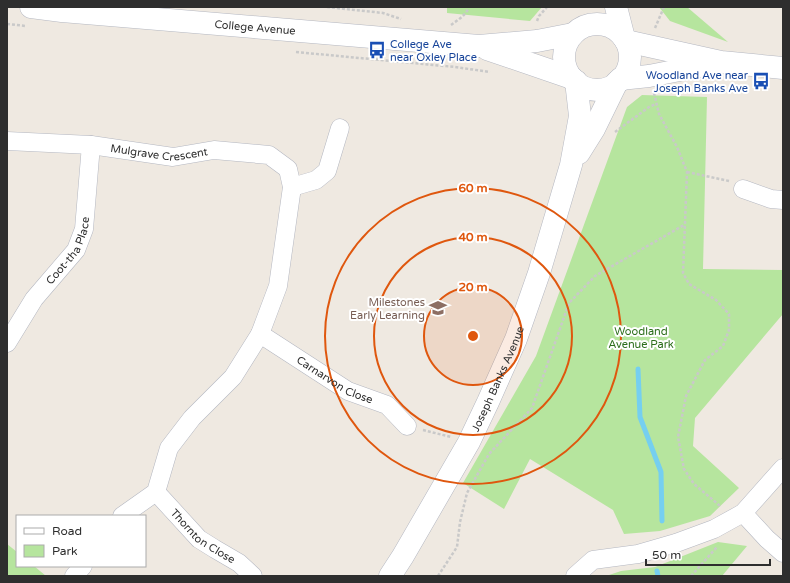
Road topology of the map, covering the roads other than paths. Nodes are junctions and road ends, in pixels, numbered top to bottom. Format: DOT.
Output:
graph roads {
  1 [pos="589,7"];
  2 [pos="616,7"];
  3 [pos="31,17"];
  4 [pos="575,33"];
  5 [pos="625,39"];
  6 [pos="479,46"];
  7 [pos="721,62"];
  8 [pos="783,68"];
  9 [pos="574,80"];
  10 [pos="619,81"];
  11 [pos="340,128"];
  12 [pos="7,141"];
  13 [pos="91,144"];
  14 [pos="571,165"];
  15 [pos="292,187"];
  16 [pos="743,189"];
  17 [pos="783,200"];
  18 [pos="260,334"];
  19 [pos="7,342"];
  20 [pos="407,426"];
  21 [pos="783,468"];
  22 [pos="156,492"];
  23 [pos="743,512"];
  24 [pos="123,515"];
  25 [pos="783,552"];
  26 [pos="82,567"];
  27 [pos="74,576"];
  28 [pos="253,576"];
  29 [pos="390,576"];
  30 [pos="575,576"];
  1 -- 4 [label="street"];
  2 -- 5 [label="street"];
  3 -- 6 [label="street, College Avenue"];
  4 -- 5 [label="street"];
  4 -- 6 [label="street, College Avenue"];
  4 -- 9 [label="street"];
  5 -- 7 [label="street"];
  5 -- 10 [label="street"];
  6 -- 9 [label="street, College Avenue"];
  7 -- 8 [label="street"];
  7 -- 10 [label="street"];
  9 -- 10 [label="street"];
  9 -- 14 [label="street, Joseph Banks Avenue"];
  10 -- 14 [label="street, Joseph Banks Avenue"];
  11 -- 15 [label="street"];
  12 -- 13 [label="street, Mulgrave Crescent"];
  13 -- 15 [label="street, Mulgrave Crescent"];
  13 -- 19 [label="street, Coot-tha Place"];
  14 -- 29 [label="street, Joseph Banks Avenue"];
  15 -- 18 [label="street, Mulgrave Crescent"];
  16 -- 17 [label="street"];
  18 -- 20 [label="street, Carnarvon Close"];
  18 -- 22 [label="street, Mulgrave Crescent"];
  21 -- 23 [label="street"];
  22 -- 24 [label="street"];
  22 -- 28 [label="street, Thornton Close"];
  23 -- 25 [label="street"];
  23 -- 30 [label="street"];
  26 -- 27 [label="street"];
}
